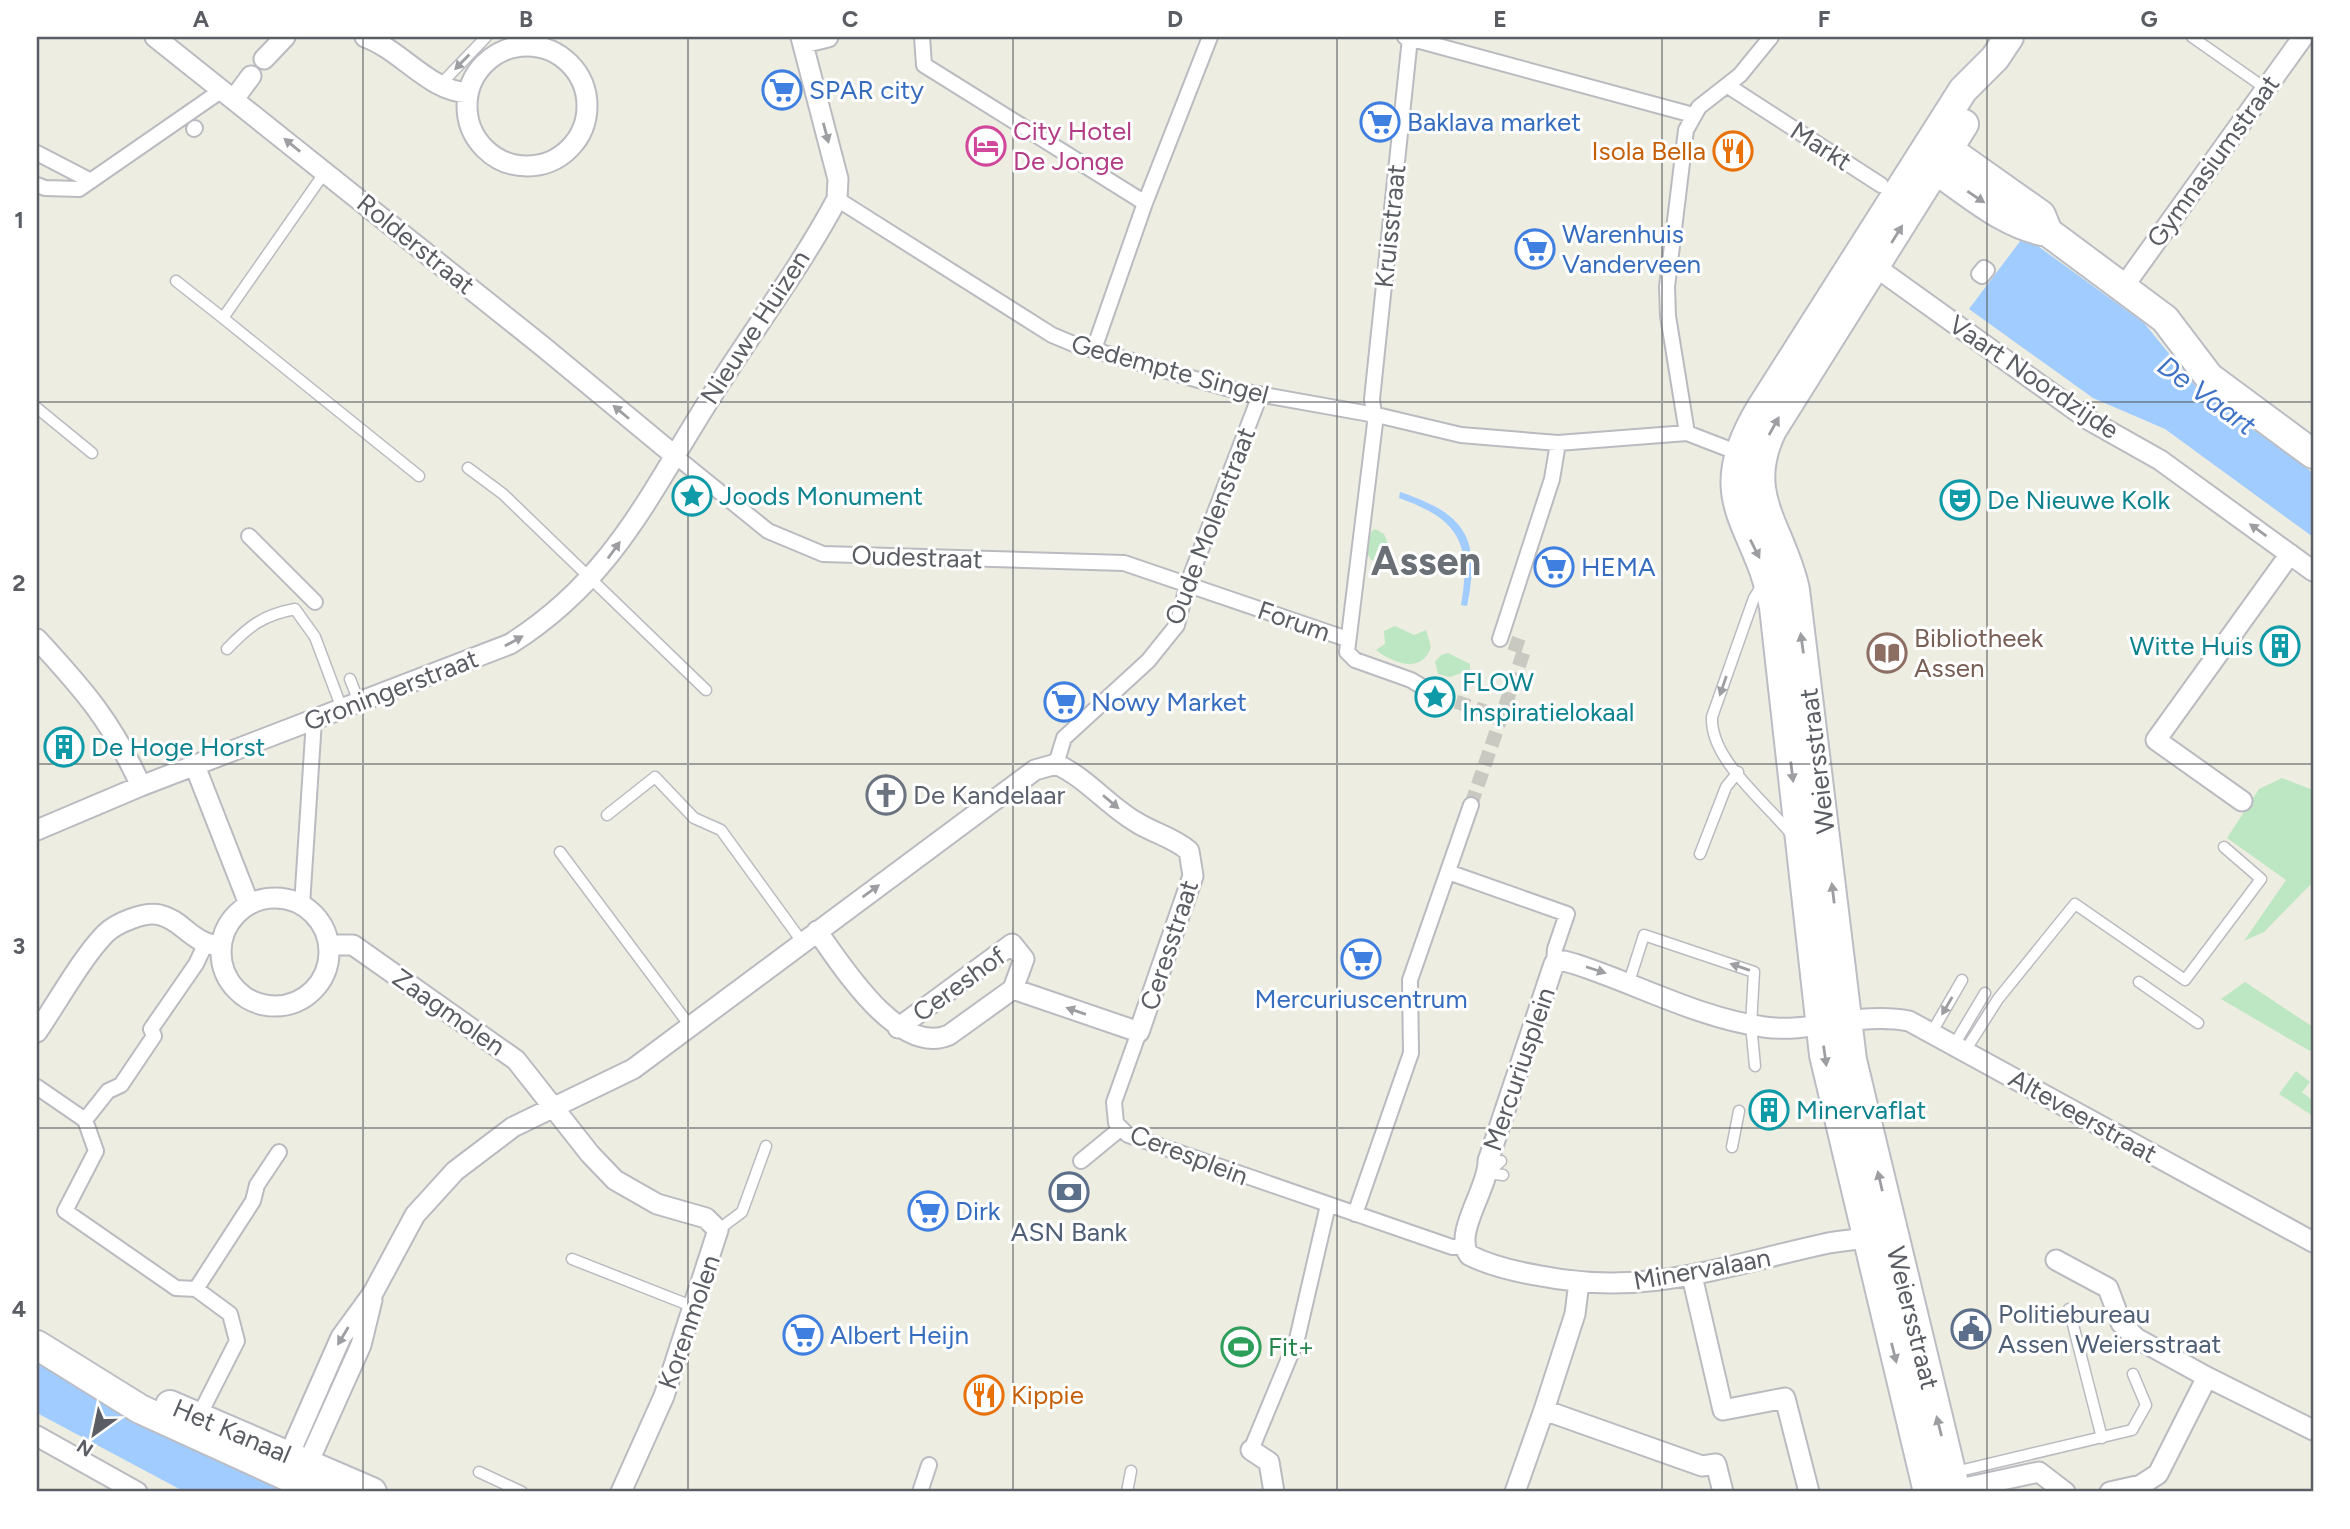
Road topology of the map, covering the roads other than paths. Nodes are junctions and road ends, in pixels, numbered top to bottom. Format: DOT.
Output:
graph roads {
  1 [pos="155,37"];
  2 [pos="285,37"];
  3 [pos="365,37"];
  4 [pos="486,37"];
  5 [pos="828,37"];
  6 [pos="922,37"];
  7 [pos="1210,37"];
  8 [pos="1409,37"];
  9 [pos="1771,37"];
  10 [pos="2192,37"];
  11 [pos="2304,37"];
  12 [pos="802,40"];
  13 [pos="2002,48"];
  14 [pos="264,60"];
  15 [pos="251,76"];
  16 [pos="439,86"];
  17 [pos="1728,86"];
  18 [pos="2265,88"];
  19 [pos="468,93"];
  20 [pos="228,94"];
  21 [pos="1693,114"];
  22 [pos="37,153"];
  23 [pos="1934,154"];
  24 [pos="325,172"];
  25 [pos="90,181"];
  26 [pos="37,185"];
  27 [pos="1898,195"];
  28 [pos="837,199"];
  29 [pos="1145,203"];
  30 [pos="1868,262"];
  31 [pos="176,281"];
  32 [pos="2124,286"];
  33 [pos="223,318"];
  34 [pos="1094,349"];
  35 [pos="1260,395"];
  36 [pos="37,408"];
  37 [pos="1374,415"];
  38 [pos="1687,433"];
  39 [pos="1558,443"];
  40 [pos="92,453"];
  41 [pos="2313,454"];
  42 [pos="674,455"];
  43 [pos="1750,456"];
  44 [pos="468,468"];
  45 [pos="419,476"];
  46 [pos="1751,512"];
  47 [pos="248,536"];
  48 [pos="2290,554"];
  49 [pos="2313,571"];
  50 [pos="592,579"];
  51 [pos="1768,579"];
  52 [pos="1188,583"];
  53 [pos="316,602"];
  54 [pos="1347,639"];
  55 [pos="1500,639"];
  56 [pos="39,647"];
  57 [pos="227,649"];
  58 [pos="350,679"];
  59 [pos="706,690"];
  60 [pos="1436,695"];
  61 [pos="350,706"];
  62 [pos="314,720"];
  63 [pos="1056,764"];
  64 [pos="195,766"];
  65 [pos="1738,772"];
  66 [pos="141,786"];
  67 [pos="2242,801"];
  68 [pos="1471,805"];
  69 [pos="607,814"];
  70 [pos="37,830"];
  71 [pos="2224,847"];
  72 [pos="1802,848"];
  73 [pos="560,852"];
  74 [pos="1700,854"];
  75 [pos="1448,872"];
  76 [pos="249,904"];
  77 [pos="302,905"];
  78 [pos="810,937"];
  79 [pos="329,945"];
  80 [pos="213,946"];
  81 [pos="1554,964"];
  82 [pos="1962,980"];
  83 [pos="1629,982"];
  84 [pos="2139,982"];
  85 [pos="1013,989"];
  86 [pos="1985,993"];
  87 [pos="1834,1022"];
  88 [pos="2198,1023"];
  89 [pos="1751,1025"];
  90 [pos="690,1026"];
  91 [pos="898,1028"];
  92 [pos="37,1032"];
  93 [pos="1139,1032"];
  94 [pos="1932,1032"];
  95 [pos="1959,1048"];
  96 [pos="1755,1066"];
  97 [pos="37,1087"];
  98 [pos="554,1105"];
  99 [pos="1739,1111"];
  100 [pos="85,1120"];
  101 [pos="1120,1129"];
  102 [pos="766,1146"];
  103 [pos="1731,1147"];
  104 [pos="279,1152"];
  105 [pos="1081,1161"];
  106 [pos="1328,1205"];
  107 [pos="1355,1214"];
  108 [pos="718,1230"];
  109 [pos="1879,1235"];
  110 [pos="2313,1242"];
  111 [pos="1465,1247"];
  112 [pos="572,1259"];
  113 [pos="2056,1260"];
  114 [pos="1692,1276"];
  115 [pos="1578,1282"];
  116 [pos="196,1289"];
  117 [pos="695,1308"];
  118 [pos="2069,1309"];
  119 [pos="37,1345"];
  120 [pos="2133,1374"];
  121 [pos="2207,1377"];
  122 [pos="205,1404"];
  123 [pos="1544,1410"];
  124 [pos="2313,1430"];
  125 [pos="37,1436"];
  126 [pos="2102,1438"];
  127 [pos="1251,1450"];
  128 [pos="295,1465"];
  129 [pos="929,1465"];
  130 [pos="1131,1471"];
  131 [pos="479,1472"];
  132 [pos="1947,1488"];
  133 [pos="137,1492"];
  134 [pos="322,1492"];
  135 [pos="372,1492"];
  136 [pos="522,1492"];
  137 [pos="621,1492"];
  138 [pos="920,1492"];
  139 [pos="1127,1492"];
  140 [pos="1274,1492"];
  141 [pos="1515,1492"];
  142 [pos="1723,1492"];
  143 [pos="1808,1492"];
  144 [pos="2066,1492"];
  145 [pos="2110,1492"];
  1 -- 20 [label="street, Rolderstraat"];
  2 -- 14 [label="street"];
  3 -- 16 [label="street"];
  4 -- 16 [label="lane, one-way"];
  5 -- 12 [label="street"];
  6 -- 29 [label="street"];
  7 -- 29 [label="street"];
  8 -- 21 [label="street"];
  8 -- 37 [label="street, Kruisstraat"];
  9 -- 17 [label="street"];
  10 -- 18 [label="lane"];
  11 -- 18 [label="street, Gymnasiumstraat"];
  12 -- 28 [label="street, one-way"];
  13 -- 23 [label="main road, Weiersstraat"];
  15 -- 20 [label="street"];
  16 -- 19 [label="street"];
  17 -- 21 [label="street"];
  17 -- 27 [label="street, Markt"];
  18 -- 32 [label="street, Gymnasiumstraat"];
  19 -- 19 [label="street"];
  24 -- 20 [label="street, Rolderstraat, one-way"];
  20 -- 25 [label="street"];
  21 -- 38 [label="street"];
  22 -- 25 [label="street"];
  23 -- 27 [label="main road, Weiersstraat"];
  23 -- 32 [label="main road"];
  24 -- 33 [label="lane"];
  42 -- 24 [label="street, Rolderstraat, one-way"];
  25 -- 26 [label="street"];
  27 -- 30 [label="main road, Weiersstraat"];
  28 -- 34 [label="street, Gedempte Singel"];
  28 -- 42 [label="street, Nieuwe Huizen"];
  29 -- 34 [label="street"];
  30 -- 43 [label="main road, Weiersstraat"];
  48 -- 30 [label="street, Vaart Noordzijde, one-way"];
  31 -- 33 [label="lane"];
  32 -- 41 [label="main road"];
  33 -- 45 [label="lane"];
  34 -- 35 [label="street, Gedempte Singel"];
  35 -- 37 [label="street, Gedempte Singel"];
  35 -- 52 [label="street, Oude Molenstraat"];
  36 -- 40 [label="lane"];
  37 -- 39 [label="street, Gedempte Singel"];
  37 -- 54 [label="street, Forum"];
  38 -- 39 [label="street, Gedempte Singel"];
  38 -- 43 [label="street"];
  39 -- 55 [label="street"];
  50 -- 42 [label="street, Groningerstraat, one-way"];
  42 -- 52 [label="street, Oudestraat"];
  43 -- 46 [label="main road, Weiersstraat"];
  44 -- 50 [label="lane"];
  46 -- 51 [label="main road, Weiersstraat, one-way"];
  87 -- 46 [label="main road, Weiersstraat, one-way"];
  47 -- 53 [label="street"];
  48 -- 49 [label="street, Vaart Noordzijde"];
  48 -- 67 [label="street"];
  50 -- 59 [label="lane"];
  61 -- 50 [label="street, Groningerstraat, one-way"];
  51 -- 65 [label="lane, one-way"];
  51 -- 72 [label="main road, Weiersstraat, one-way"];
  52 -- 54 [label="street, Forum"];
  52 -- 63 [label="street, Oude Molenstraat"];
  54 -- 60 [label="street"];
  56 -- 66 [label="street"];
  57 -- 61 [label="lane"];
  58 -- 61 [label="lane"];
  61 -- 62 [label="street, Groningerstraat"];
  62 -- 64 [label="street, Groningerstraat"];
  62 -- 77 [label="street"];
  78 -- 63 [label="street, one-way"];
  63 -- 93 [label="street, Ceresstraat, one-way"];
  64 -- 66 [label="street, Groningerstraat"];
  64 -- 76 [label="street"];
  65 -- 72 [label="lane"];
  65 -- 74 [label="lane"];
  66 -- 70 [label="street, Groningerstraat"];
  68 -- 75 [label="street"];
  69 -- 78 [label="lane"];
  71 -- 95 [label="lane"];
  72 -- 87 [label="main road, Weiersstraat"];
  73 -- 90 [label="lane"];
  75 -- 81 [label="street, Mercuriusplein"];
  75 -- 107 [label="street"];
  76 -- 77 [label="street"];
  76 -- 80 [label="street"];
  77 -- 79 [label="street"];
  78 -- 90 [label="street"];
  78 -- 91 [label="street, Cereshof"];
  79 -- 80 [label="street"];
  79 -- 98 [label="street, Zaagmolen"];
  80 -- 92 [label="street"];
  80 -- 100 [label="street"];
  81 -- 83 [label="street, Mercuriusplein, one-way"];
  81 -- 111 [label="street, Mercuriusplein"];
  82 -- 94 [label="lane, one-way"];
  83 -- 89 [label="street, Mercuriusplein"];
  89 -- 83 [label="lane, one-way"];
  84 -- 88 [label="lane"];
  85 -- 91 [label="street, Cereshof"];
  85 -- 91 [label="street, Cereshof"];
  93 -- 85 [label="street, Cereshof, one-way"];
  86 -- 95 [label="lane"];
  87 -- 89 [label="street, Mercuriusplein"];
  87 -- 94 [label="street, Alteveerstraat"];
  87 -- 109 [label="main road, Weiersstraat"];
  89 -- 96 [label="lane"];
  90 -- 98 [label="street"];
  93 -- 101 [label="street, Ceresplein"];
  94 -- 95 [label="street, Alteveerstraat"];
  95 -- 110 [label="street, Alteveerstraat"];
  97 -- 100 [label="street"];
  98 -- 108 [label="street, Korenmolen"];
  98 -- 128 [label="street"];
  99 -- 103 [label="lane"];
  100 -- 116 [label="street"];
  101 -- 105 [label="street"];
  101 -- 106 [label="street, Ceresplein"];
  102 -- 108 [label="lane"];
  104 -- 116 [label="street"];
  106 -- 107 [label="street, Ceresplein"];
  106 -- 127 [label="street"];
  107 -- 111 [label="street, Minervalaan"];
  108 -- 117 [label="street, Korenmolen"];
  109 -- 114 [label="street, Minervalaan"];
  109 -- 132 [label="main road, Weiersstraat"];
  111 -- 115 [label="street, Minervalaan"];
  112 -- 117 [label="lane"];
  113 -- 121 [label="street"];
  114 -- 115 [label="street, Minervalaan"];
  114 -- 143 [label="street"];
  115 -- 123 [label="street"];
  116 -- 122 [label="street"];
  117 -- 137 [label="street, Korenmolen"];
  118 -- 126 [label="lane"];
  119 -- 128 [label="main road, Het Kanaal"];
  120 -- 126 [label="lane"];
  121 -- 124 [label="street"];
  121 -- 145 [label="street"];
  123 -- 141 [label="street"];
  123 -- 142 [label="street"];
  125 -- 133 [label="street"];
  126 -- 132 [label="lane"];
  127 -- 140 [label="street"];
  128 -- 134 [label="main road, Het Kanaal"];
  128 -- 135 [label="main road, Het Kanaal"];
  129 -- 138 [label="street"];
  130 -- 139 [label="lane"];
  131 -- 136 [label="lane"];
  132 -- 144 [label="street"];
}
